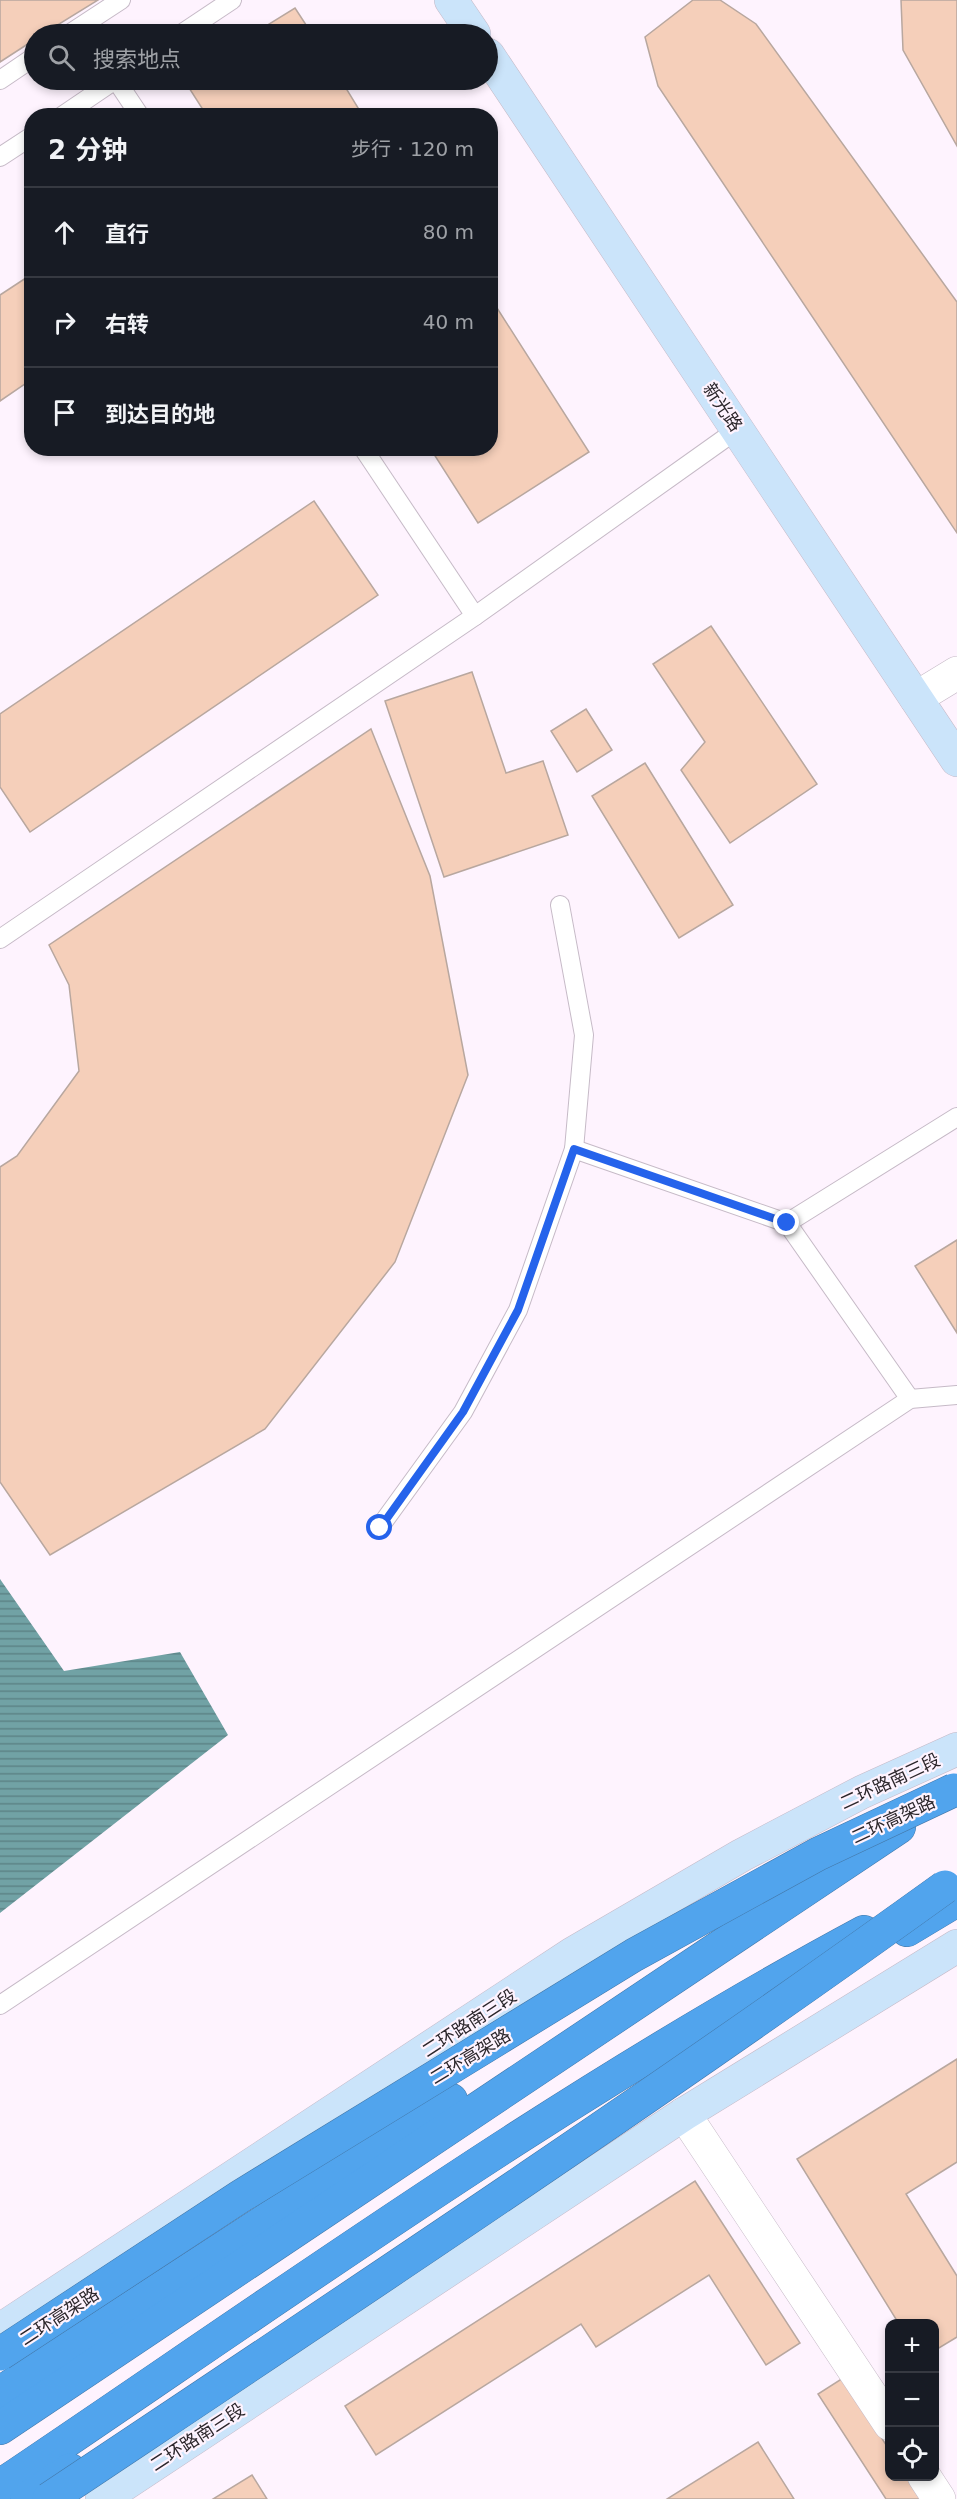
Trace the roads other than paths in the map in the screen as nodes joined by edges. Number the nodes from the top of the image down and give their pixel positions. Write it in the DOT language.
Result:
graph roads {
  1 [pos="121,0"];
  2 [pos="232,0"];
  3 [pos="451,0"];
  4 [pos="84,24"];
  5 [pos="196,24"];
  6 [pos="467,24"];
  7 [pos="24,64"];
  8 [pos="498,70"];
  9 [pos="0,80"];
  10 [pos="101,90"];
  11 [pos="123,90"];
  12 [pos="74,108"];
  13 [pos="135,108"];
  14 [pos="24,141"];
  15 [pos="0,157"];
  16 [pos="738,429"];
  17 [pos="368,456"];
  18 [pos="475,616"];
  19 [pos="957,673"];
  20 [pos="916,698"];
  21 [pos="957,760"];
  22 [pos="560,905"];
  23 [pos="0,939"];
  24 [pos="957,1117"];
  25 [pos="574,1149"];
  26 [pos="787,1223"];
  27 [pos="957,1395"];
  28 [pos="910,1399"];
  29 [pos="380,1528"];
  30 [pos="957,1749"];
  31 [pos="956,1788"];
  32 [pos="953,1890"];
  33 [pos="957,1946"];
  34 [pos="0,2005"];
  35 [pos="684,2114"];
  36 [pos="0,2330"];
  37 [pos="0,2354"];
  38 [pos="0,2393"];
  39 [pos="885,2416"];
  40 [pos="0,2428"];
  41 [pos="927,2481"];
  42 [pos="0,2486"];
  43 [pos="27,2499"];
  44 [pos="49,2499"];
  45 [pos="102,2499"];
  46 [pos="939,2499"];
  1 -- 4 [label="lane"];
  2 -- 5 [label="lane"];
  3 -- 6 [label="main road"];
  7 -- 9 [label="lane"];
  8 -- 16 [label="main road, 新光路"];
  10 -- 12 [label="lane"];
  11 -- 13 [label="lane"];
  14 -- 15 [label="lane"];
  16 -- 18 [label="lane"];
  16 -- 20 [label="main road, 新光路"];
  17 -- 18 [label="lane"];
  18 -- 23 [label="lane"];
  19 -- 20 [label="street"];
  20 -- 21 [label="main road, 新光路"];
  22 -- 25 [label="lane"];
  24 -- 26 [label="lane"];
  25 -- 26 [label="lane"];
  25 -- 29 [label="lane"];
  26 -- 28 [label="lane"];
  27 -- 28 [label="lane"];
  28 -- 34 [label="lane"];
  30 -- 36 [label="main road, 二环路南三段"];
  31 -- 37 [label="highway, 二环高架路, bridge"];
  31 -- 38 [label="highway"];
  31 -- 40 [label="highway, bridge"];
  32 -- 42 [label="highway, bridge"];
  32 -- 43 [label="highway"];
  32 -- 44 [label="highway, bridge"];
  33 -- 35 [label="main road, 二环路南三段"];
  35 -- 39 [label="street"];
  35 -- 45 [label="main road, 二环路南三段"];
  41 -- 46 [label="street"];
}
